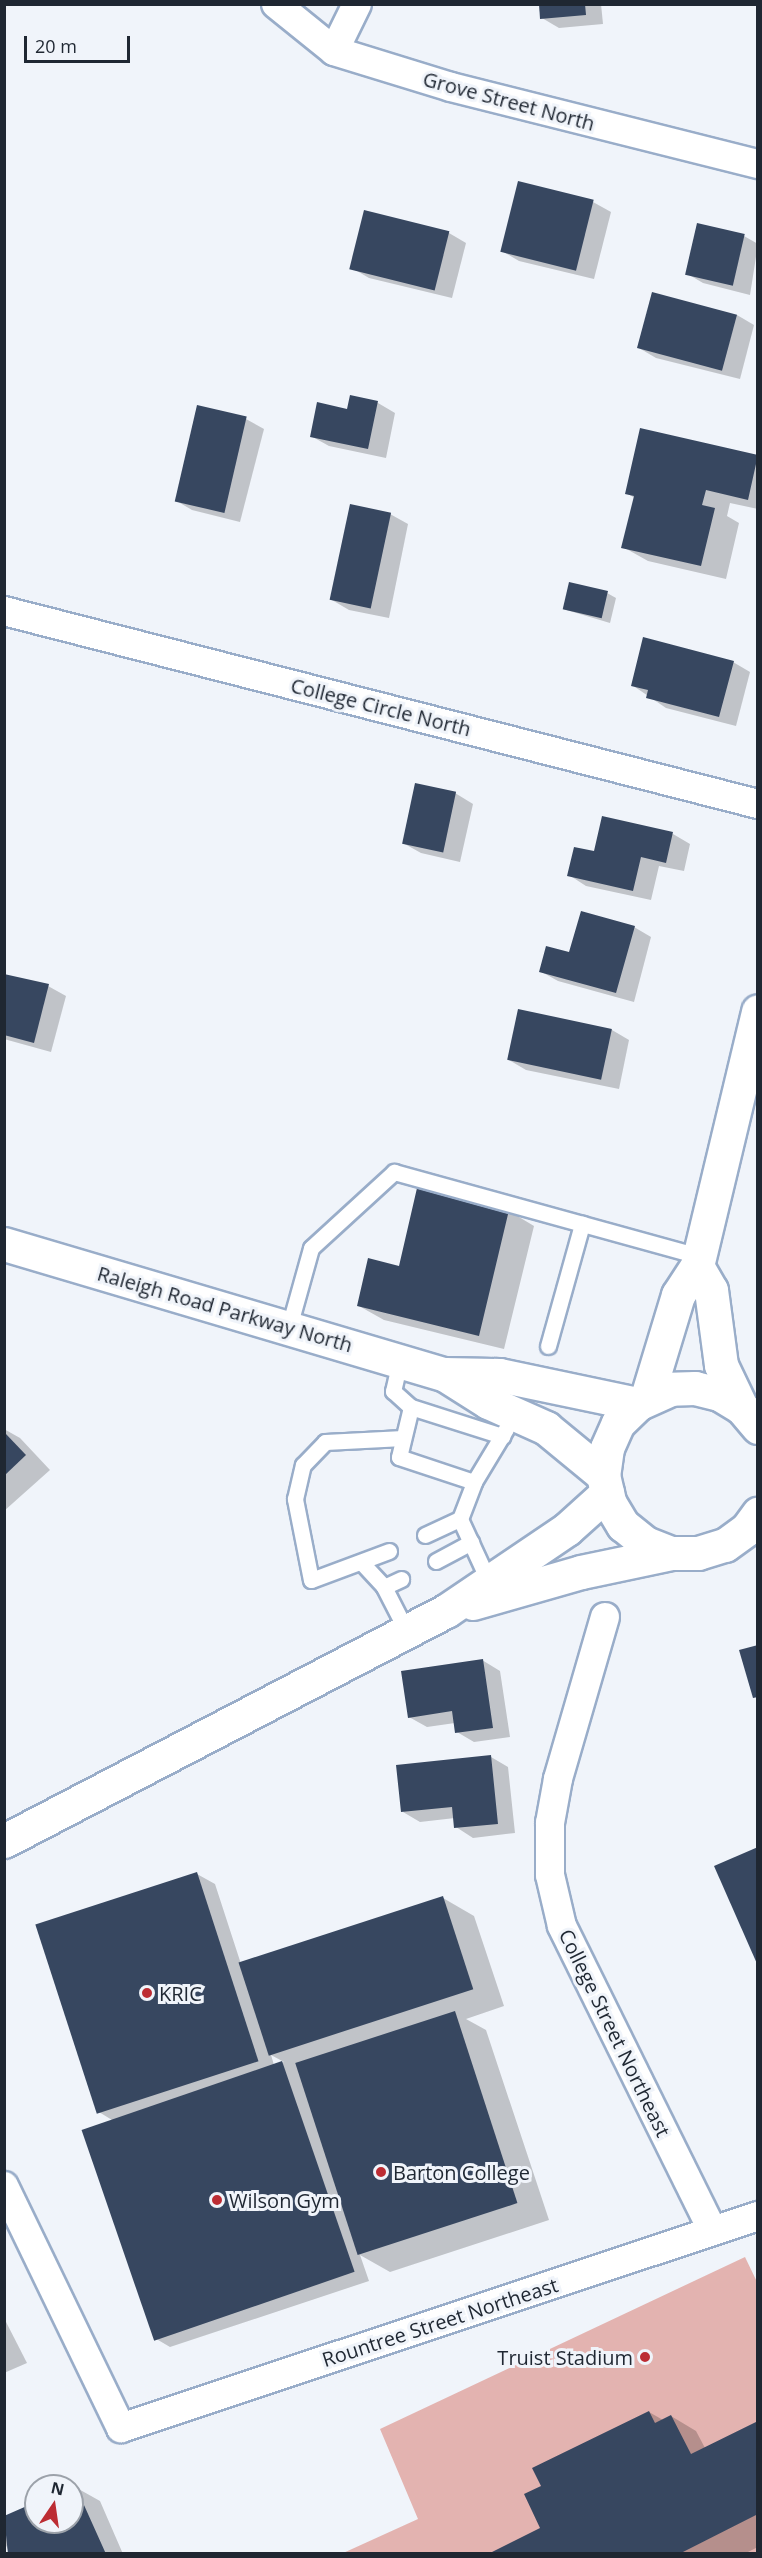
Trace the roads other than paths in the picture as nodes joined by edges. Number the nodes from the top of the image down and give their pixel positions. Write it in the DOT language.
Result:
graph roads {
  1 [pos="276,4"];
  2 [pos="357,4"];
  3 [pos="333,51"];
  4 [pos="758,164"];
  5 [pos="4,611"];
  6 [pos="758,804"];
  7 [pos="758,1011"];
  8 [pos="582,1224"];
  9 [pos="4,1244"];
  10 [pos="698,1261"];
  11 [pos="289,1327"];
  12 [pos="548,1346"];
  13 [pos="400,1361"];
  14 [pos="444,1374"];
  15 [pos="643,1400"];
  16 [pos="411,1407"];
  17 [pos="749,1417"];
  18 [pos="509,1425"];
  19 [pos="403,1438"];
  20 [pos="474,1482"];
  21 [pos="605,1484"];
  22 [pos="460,1519"];
  23 [pos="754,1524"];
  24 [pos="425,1535"];
  25 [pos="471,1542"];
  26 [pos="389,1551"];
  27 [pos="671,1553"];
  28 [pos="436,1560"];
  29 [pos="362,1563"];
  30 [pos="402,1579"];
  31 [pos="489,1582"];
  32 [pos="384,1587"];
  33 [pos="446,1611"];
  34 [pos="605,1617"];
  35 [pos="407,1632"];
  36 [pos="4,1841"];
  37 [pos="4,2186"];
  38 [pos="758,2216"];
  39 [pos="713,2231"];
  1 -- 3 [label="street, Grove Street North"];
  2 -- 3 [label="street"];
  3 -- 4 [label="street, Grove Street North"];
  5 -- 6 [label="street, College Circle North"];
  7 -- 10 [label="street"];
  8 -- 10 [label="lane"];
  8 -- 11 [label="lane"];
  8 -- 12 [label="lane"];
  9 -- 11 [label="street, Raleigh Road Parkway North"];
  10 -- 15 [label="street"];
  10 -- 17 [label="street"];
  11 -- 13 [label="street, Raleigh Road Parkway North"];
  13 -- 14 [label="street, Raleigh Road Parkway North"];
  13 -- 16 [label="lane"];
  14 -- 15 [label="street, Raleigh Road Parkway North"];
  14 -- 18 [label="street, Raleigh Road Parkway North"];
  15 -- 17 [label="street"];
  15 -- 21 [label="street"];
  16 -- 18 [label="lane"];
  16 -- 19 [label="lane"];
  18 -- 20 [label="lane"];
  18 -- 21 [label="street, Raleigh Road Parkway North"];
  19 -- 20 [label="lane"];
  19 -- 29 [label="lane"];
  20 -- 22 [label="lane"];
  21 -- 27 [label="street"];
  21 -- 31 [label="street"];
  22 -- 24 [label="lane"];
  22 -- 25 [label="lane"];
  23 -- 27 [label="street"];
  25 -- 28 [label="lane"];
  25 -- 31 [label="lane"];
  26 -- 29 [label="lane"];
  27 -- 33 [label="street"];
  29 -- 32 [label="lane"];
  30 -- 32 [label="lane"];
  31 -- 33 [label="street"];
  32 -- 35 [label="lane"];
  33 -- 35 [label="street"];
  34 -- 39 [label="street, College Street Northeast"];
  35 -- 36 [label="street"];
  37 -- 39 [label="street, Rountree Street Northeast"];
  38 -- 39 [label="street, Rountree Street Northeast"];
}
